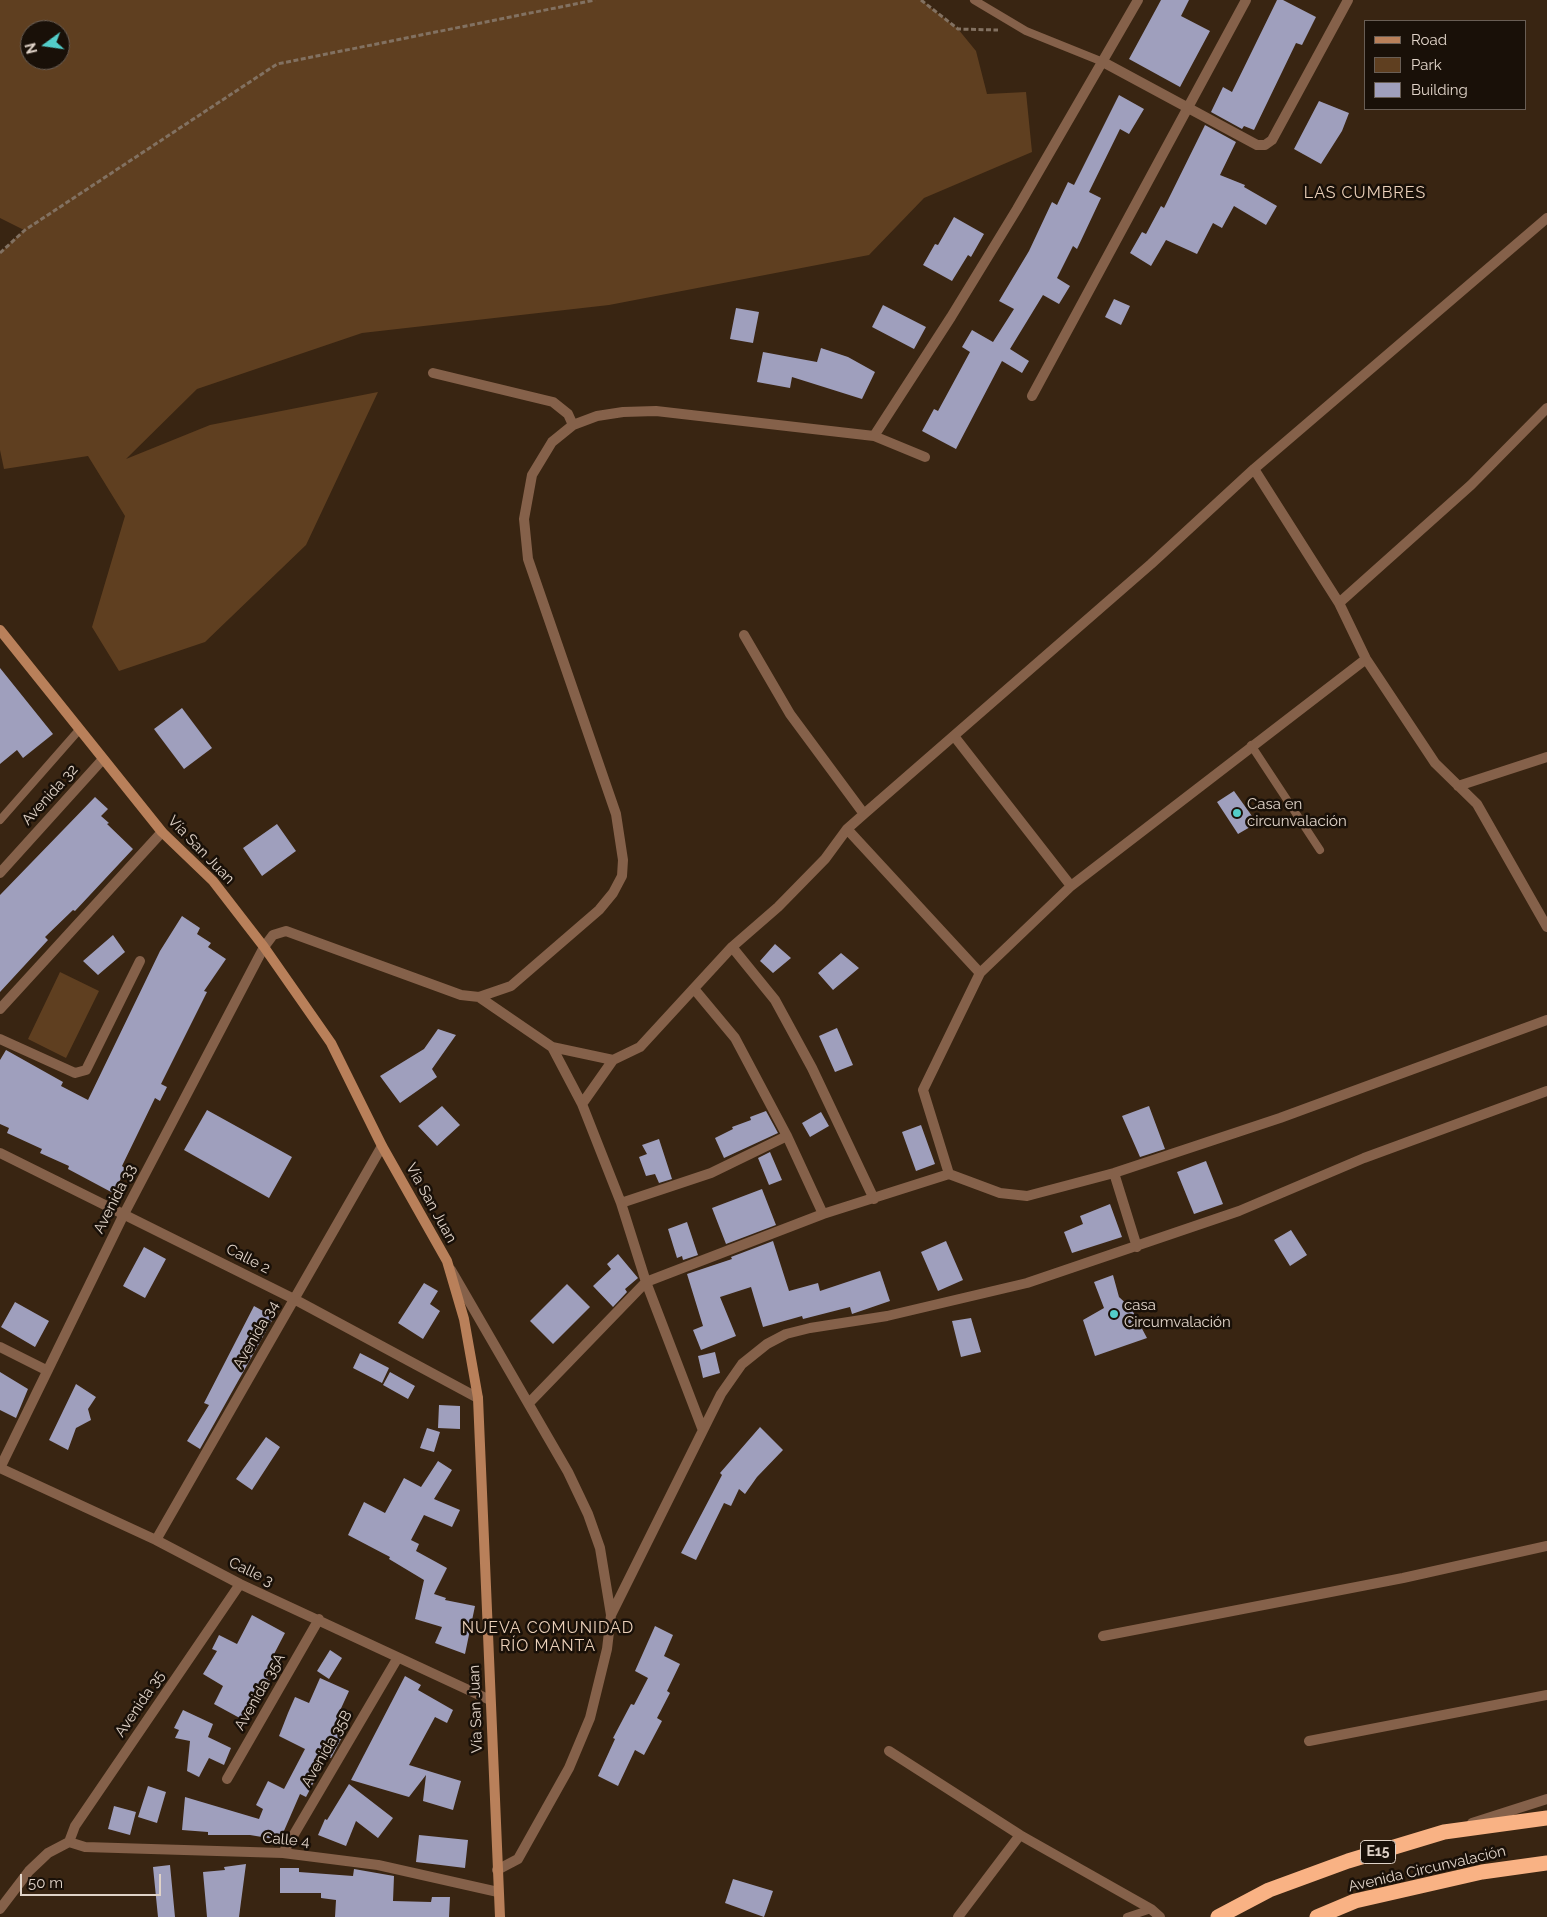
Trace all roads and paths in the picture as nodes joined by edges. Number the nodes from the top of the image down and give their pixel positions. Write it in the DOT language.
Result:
graph roads {
  1 [pos="594,0"];
  2 [pos="921,0"];
  3 [pos="974,0"];
  4 [pos="1138,0"];
  5 [pos="1246,0"];
  6 [pos="1348,0"];
  7 [pos="1026,31"];
  8 [pos="1103,62"];
  9 [pos="1188,108"];
  10 [pos="1547,218"];
  11 [pos="0,253"];
  12 [pos="433,373"];
  13 [pos="1032,396"];
  14 [pos="1547,408"];
  15 [pos="573,425"];
  16 [pos="874,436"];
  17 [pos="924,457"];
  18 [pos="1254,469"];
  19 [pos="1339,603"];
  20 [pos="0,630"];
  21 [pos="744,635"];
  22 [pos="1366,659"];
  23 [pos="79,730"];
  24 [pos="954,736"];
  25 [pos="1252,745"];
  26 [pos="1547,757"];
  27 [pos="103,759"];
  28 [pos="1458,786"];
  29 [pos="864,814"];
  30 [pos="2,816"];
  31 [pos="847,829"];
  32 [pos="162,832"];
  33 [pos="1320,850"];
  34 [pos="0,873"];
  35 [pos="1071,886"];
  36 [pos="1547,926"];
  37 [pos="264,946"];
  38 [pos="732,947"];
  39 [pos="140,961"];
  40 [pos="980,973"];
  41 [pos="695,990"];
  42 [pos="479,997"];
  43 [pos="0,1009"];
  44 [pos="1547,1020"];
  45 [pos="0,1039"];
  46 [pos="552,1047"];
  47 [pos="613,1060"];
  48 [pos="1547,1091"];
  49 [pos="582,1104"];
  50 [pos="787,1136"];
  51 [pos="382,1146"];
  52 [pos="0,1153"];
  53 [pos="1114,1173"];
  54 [pos="949,1174"];
  55 [pos="874,1199"];
  56 [pos="621,1203"];
  57 [pos="124,1214"];
  58 [pos="823,1214"];
  59 [pos="1137,1247"];
  60 [pos="446,1261"];
  61 [pos="646,1282"];
  62 [pos="294,1299"];
  63 [pos="0,1347"];
  64 [pos="46,1370"];
  65 [pos="478,1398"];
  66 [pos="529,1403"];
  67 [pos="702,1428"];
  68 [pos="0,1468"];
  69 [pos="156,1540"];
  70 [pos="1547,1546"];
  71 [pos="240,1584"];
  72 [pos="611,1615"];
  73 [pos="319,1619"];
  74 [pos="1103,1636"];
  75 [pos="397,1659"];
  76 [pos="1547,1695"];
  77 [pos="490,1700"];
  78 [pos="1309,1741"];
  79 [pos="889,1751"];
  80 [pos="227,1779"];
  81 [pos="1547,1799"];
  82 [pos="1547,1818"];
  83 [pos="1444,1832"];
  84 [pos="1020,1834"];
  85 [pos="69,1842"];
  86 [pos="283,1853"];
  87 [pos="1547,1863"];
  88 [pos="497,1870"];
  89 [pos="498,1892"];
  90 [pos="0,1909"];
  91 [pos="1151,1909"];
  92 [pos="500,1917"];
  93 [pos="958,1917"];
  94 [pos="1127,1917"];
  95 [pos="1160,1917"];
  96 [pos="1218,1917"];
  97 [pos="1317,1917"];
  1 -- 11 [label="path"];
  2 -- 7 [label="path"];
  3 -- 7 [label="lane"];
  4 -- 8 [label="street"];
  5 -- 9 [label="street"];
  6 -- 9 [label="street"];
  7 -- 8 [label="lane"];
  8 -- 9 [label="street"];
  8 -- 16 [label="street"];
  9 -- 13 [label="street"];
  10 -- 18 [label="street"];
  12 -- 15 [label="street"];
  14 -- 19 [label="street"];
  15 -- 16 [label="street"];
  15 -- 42 [label="street"];
  16 -- 17 [label="street"];
  18 -- 19 [label="street"];
  18 -- 24 [label="street"];
  19 -- 22 [label="street"];
  20 -- 23 [label="street, Vía San Juan"];
  21 -- 29 [label="street"];
  22 -- 25 [label="street"];
  22 -- 28 [label="street"];
  23 -- 27 [label="street, Vía San Juan"];
  23 -- 30 [label="lane"];
  24 -- 29 [label="street"];
  24 -- 35 [label="street"];
  25 -- 33 [label="lane"];
  25 -- 35 [label="street"];
  26 -- 28 [label="street"];
  27 -- 32 [label="street, Vía San Juan"];
  27 -- 34 [label="street, Avenida 32"];
  28 -- 36 [label="street"];
  29 -- 31 [label="street"];
  31 -- 38 [label="street"];
  31 -- 40 [label="street"];
  32 -- 37 [label="street, Vía San Juan"];
  32 -- 43 [label="street"];
  35 -- 40 [label="street"];
  37 -- 42 [label="street"];
  37 -- 51 [label="street, Vía San Juan"];
  37 -- 57 [label="street, Avenida 33"];
  38 -- 41 [label="street"];
  38 -- 55 [label="street"];
  39 -- 45 [label="street"];
  40 -- 54 [label="street"];
  41 -- 47 [label="street"];
  41 -- 50 [label="street"];
  42 -- 46 [label="street"];
  44 -- 53 [label="street"];
  46 -- 47 [label="street"];
  46 -- 49 [label="street"];
  47 -- 49 [label="street"];
  48 -- 59 [label="street"];
  49 -- 56 [label="street"];
  50 -- 56 [label="street"];
  50 -- 58 [label="street"];
  51 -- 60 [label="street, Vía San Juan"];
  51 -- 62 [label="street, Avenida 34"];
  52 -- 57 [label="street, Calle 2"];
  53 -- 54 [label="street"];
  53 -- 59 [label="street"];
  54 -- 55 [label="street"];
  55 -- 58 [label="street"];
  56 -- 61 [label="street"];
  57 -- 62 [label="street, Calle 2"];
  57 -- 64 [label="street, Avenida 33"];
  58 -- 61 [label="street"];
  59 -- 67 [label="street"];
  60 -- 65 [label="street, Vía San Juan"];
  60 -- 66 [label="street"];
  61 -- 66 [label="street"];
  61 -- 67 [label="street"];
  62 -- 65 [label="street, Calle 2"];
  62 -- 69 [label="street, Avenida 34"];
  63 -- 64 [label="street"];
  64 -- 68 [label="street, Avenida 33"];
  65 -- 77 [label="street, Vía San Juan"];
  66 -- 72 [label="street"];
  67 -- 72 [label="street"];
  68 -- 69 [label="street, Calle 3"];
  69 -- 71 [label="street, Calle 3"];
  70 -- 74 [label="street"];
  71 -- 73 [label="street, Calle 3"];
  71 -- 85 [label="street, Avenida 35"];
  72 -- 88 [label="street"];
  73 -- 75 [label="street, Calle 3"];
  73 -- 80 [label="street, Avenida 35A"];
  75 -- 77 [label="street, Calle 3"];
  75 -- 86 [label="street, Avenida 35B"];
  76 -- 78 [label="street"];
  77 -- 88 [label="street, Vía San Juan"];
  79 -- 84 [label="street"];
  81 -- 83 [label="street"];
  82 -- 83 [label="highway, Avenida Circunvalación / E15"];
  83 -- 96 [label="highway, Avenida Circunvalación / E15"];
  84 -- 91 [label="street"];
  84 -- 93 [label="street"];
  85 -- 86 [label="street, Calle 4"];
  85 -- 90 [label="street"];
  86 -- 89 [label="street, Calle 4"];
  87 -- 97 [label="highway, Avenida Circunvalación"];
  88 -- 89 [label="street, Vía San Juan"];
  89 -- 92 [label="street, Vía San Juan"];
  91 -- 94 [label="lane"];
  91 -- 95 [label="street"];
}
